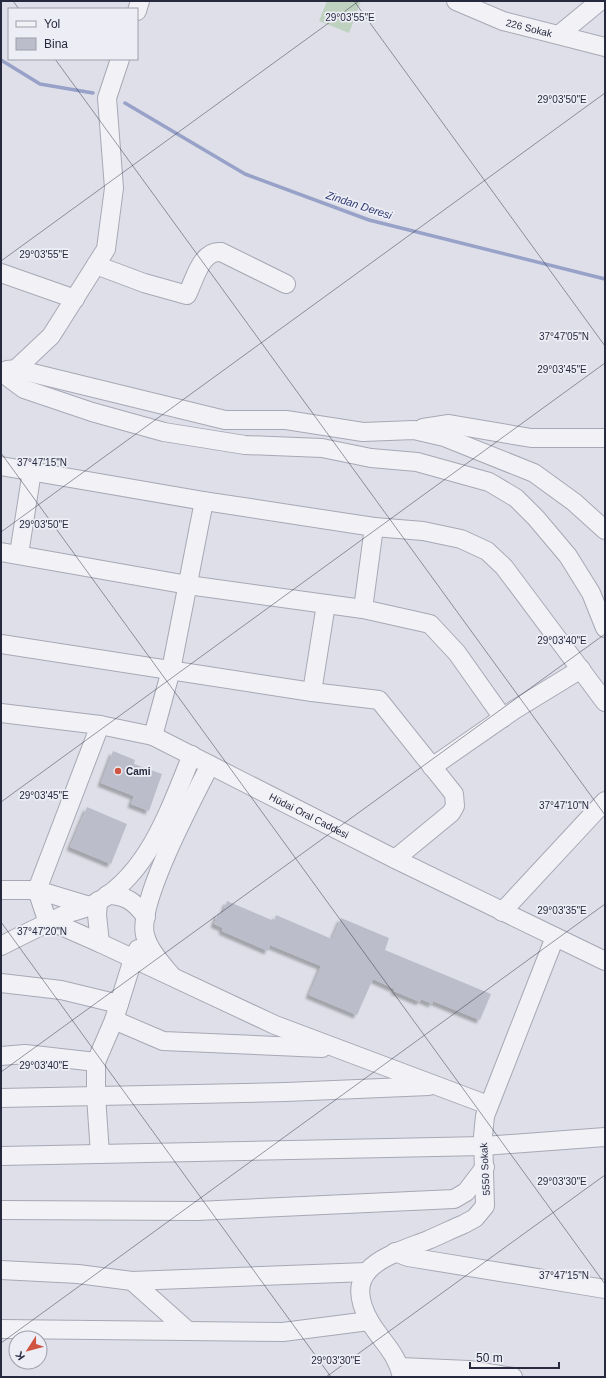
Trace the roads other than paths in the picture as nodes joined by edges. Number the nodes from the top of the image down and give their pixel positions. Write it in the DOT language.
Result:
graph roads {
  1 [pos="600,1"];
  2 [pos="466,3"];
  3 [pos="560,34"];
  4 [pos="605,47"];
  5 [pos="120,60"];
  6 [pos="96,265"];
  7 [pos="1,273"];
  8 [pos="286,284"];
  9 [pos="75,299"];
  10 [pos="6,370"];
  11 [pos="414,430"];
  12 [pos="605,438"];
  13 [pos="1,466"];
  14 [pos="32,471"];
  15 [pos="204,501"];
  16 [pos="374,527"];
  17 [pos="605,530"];
  18 [pos="1,552"];
  19 [pos="19,554"];
  20 [pos="188,585"];
  21 [pos="326,604"];
  22 [pos="363,609"];
  23 [pos="605,628"];
  24 [pos="1,644"];
  25 [pos="581,669"];
  26 [pos="171,670"];
  27 [pos="312,692"];
  28 [pos="605,702"];
  29 [pos="1,713"];
  30 [pos="503,718"];
  31 [pos="100,725"];
  32 [pos="153,736"];
  33 [pos="192,755"];
  34 [pos="210,765"];
  35 [pos="432,767"];
  36 [pos="605,802"];
  37 [pos="394,859"];
  38 [pos="1,890"];
  39 [pos="37,890"];
  40 [pos="98,901"];
  41 [pos="502,912"];
  42 [pos="48,923"];
  43 [pos="145,925"];
  44 [pos="555,937"];
  45 [pos="100,943"];
  46 [pos="1,946"];
  47 [pos="133,959"];
  48 [pos="605,961"];
  49 [pos="173,977"];
  50 [pos="1,983"];
  51 [pos="116,1012"];
  52 [pos="339,1048"];
  53 [pos="1,1056"];
  54 [pos="96,1062"];
  55 [pos="438,1085"];
  56 [pos="96,1096"];
  57 [pos="1,1098"];
  58 [pos="488,1106"];
  59 [pos="605,1137"];
  60 [pos="484,1146"];
  61 [pos="100,1154"];
  62 [pos="1,1156"];
  63 [pos="485,1167"];
  64 [pos="1,1210"];
  65 [pos="395,1252"];
  66 [pos="1,1263"];
  67 [pos="1,1270"];
  68 [pos="21,1272"];
  69 [pos="367,1272"];
  70 [pos="132,1282"];
  71 [pos="605,1289"];
  72 [pos="369,1320"];
  73 [pos="1,1329"];
  74 [pos="188,1331"];
  75 [pos="401,1372"];
  76 [pos="513,1377"];
  1 -- 3 [label="street"];
  2 -- 3 [label="street, 226 Sokak"];
  3 -- 4 [label="street, 226 Sokak"];
  5 -- 6 [label="street"];
  6 -- 8 [label="street"];
  6 -- 9 [label="street"];
  7 -- 9 [label="street"];
  9 -- 10 [label="street"];
  10 -- 11 [label="street"];
  10 -- 23 [label="street"];
  11 -- 12 [label="street"];
  11 -- 17 [label="street"];
  13 -- 14 [label="street"];
  14 -- 15 [label="street"];
  14 -- 19 [label="street"];
  15 -- 16 [label="street"];
  15 -- 20 [label="street"];
  16 -- 22 [label="street"];
  16 -- 25 [label="street"];
  18 -- 19 [label="street"];
  19 -- 20 [label="street"];
  20 -- 21 [label="street"];
  20 -- 26 [label="street"];
  21 -- 22 [label="street"];
  21 -- 27 [label="street"];
  22 -- 30 [label="street"];
  24 -- 26 [label="street"];
  25 -- 28 [label="street"];
  25 -- 30 [label="street"];
  26 -- 27 [label="street"];
  26 -- 32 [label="street"];
  27 -- 35 [label="street"];
  29 -- 31 [label="street, Hüdai Oral Caddesi"];
  30 -- 35 [label="street"];
  31 -- 32 [label="street, Hüdai Oral Caddesi"];
  31 -- 39 [label="street"];
  32 -- 33 [label="street, Hüdai Oral Caddesi"];
  33 -- 34 [label="street, Hüdai Oral Caddesi"];
  33 -- 40 [label="street"];
  34 -- 37 [label="street, Hüdai Oral Caddesi"];
  34 -- 43 [label="street"];
  35 -- 37 [label="street"];
  36 -- 41 [label="street"];
  37 -- 41 [label="street, Hüdai Oral Caddesi"];
  38 -- 39 [label="street"];
  39 -- 40 [label="street"];
  39 -- 42 [label="street"];
  40 -- 42 [label="street"];
  40 -- 43 [label="street"];
  40 -- 45 [label="street"];
  41 -- 44 [label="street, Hüdai Oral Caddesi"];
  42 -- 45 [label="street"];
  42 -- 46 [label="street"];
  43 -- 47 [label="street"];
  43 -- 49 [label="street"];
  44 -- 48 [label="street, Hüdai Oral Caddesi"];
  44 -- 58 [label="street, 5550 Sokak"];
  45 -- 47 [label="street"];
  47 -- 49 [label="street"];
  47 -- 51 [label="street"];
  49 -- 52 [label="street"];
  50 -- 51 [label="street"];
  51 -- 52 [label="street"];
  51 -- 54 [label="street"];
  52 -- 55 [label="street"];
  53 -- 54 [label="street"];
  54 -- 56 [label="street"];
  55 -- 56 [label="street"];
  55 -- 58 [label="street"];
  56 -- 57 [label="street"];
  56 -- 61 [label="street"];
  58 -- 60 [label="street, 5550 Sokak"];
  59 -- 60 [label="street"];
  60 -- 61 [label="street"];
  60 -- 63 [label="street, 5550 Sokak"];
  61 -- 62 [label="street"];
  63 -- 64 [label="street"];
  63 -- 65 [label="street, 5550 Sokak"];
  65 -- 69 [label="street, 5550 Sokak"];
  65 -- 71 [label="street"];
  66 -- 68 [label="street"];
  67 -- 68 [label="street"];
  68 -- 70 [label="street"];
  69 -- 70 [label="street"];
  69 -- 72 [label="street"];
  70 -- 74 [label="street"];
  72 -- 74 [label="street"];
  72 -- 75 [label="street"];
  73 -- 74 [label="street"];
  75 -- 76 [label="street"];
}
